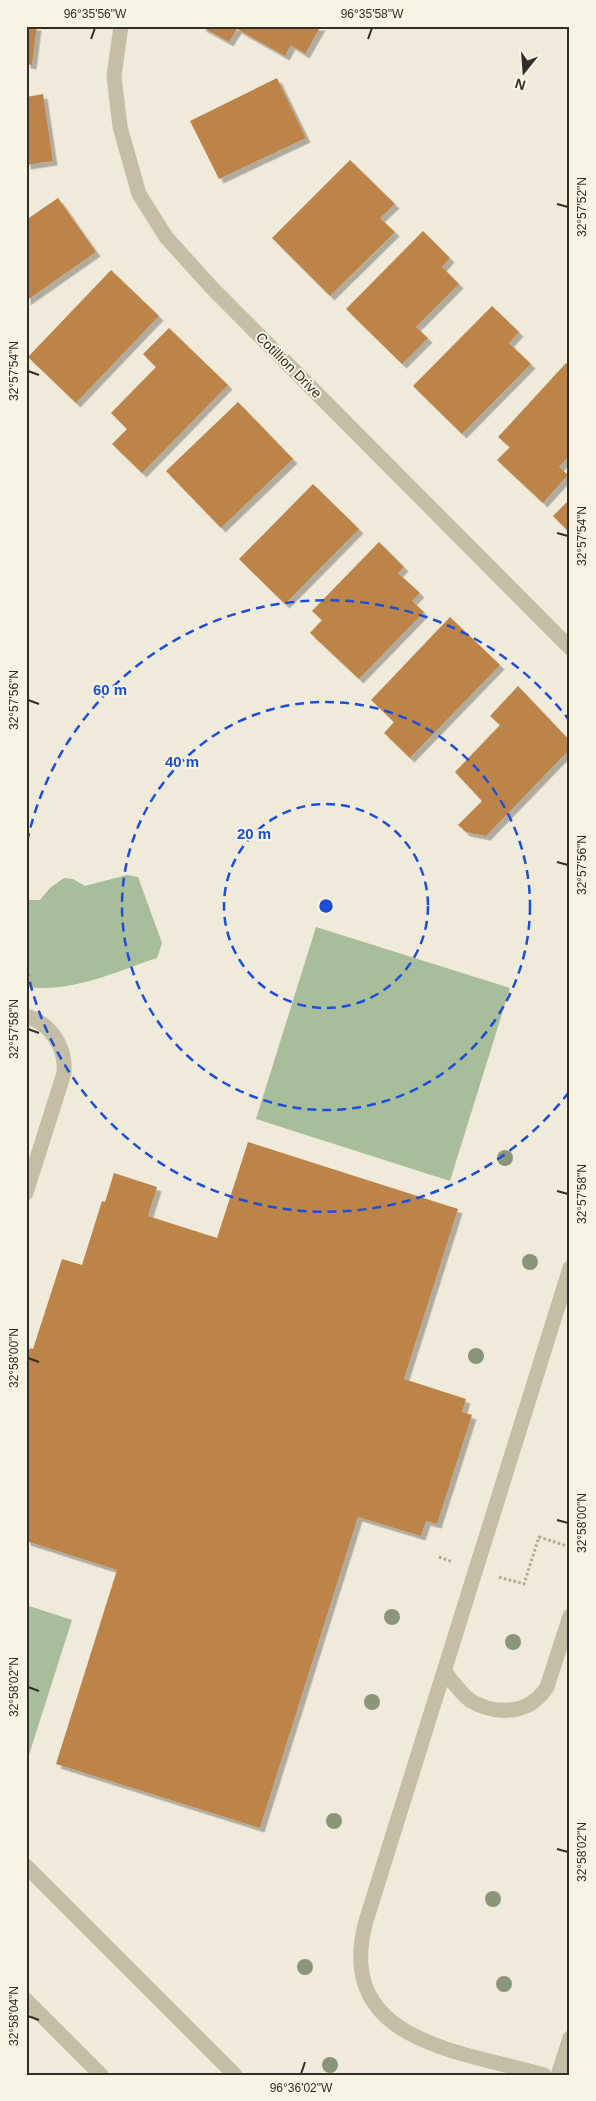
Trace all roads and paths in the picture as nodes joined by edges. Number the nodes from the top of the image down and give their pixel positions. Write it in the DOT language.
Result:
graph roads {
  1 [pos="121,26"];
  2 [pos="570,648"];
  3 [pos="26,1016"];
  4 [pos="26,1193"];
  5 [pos="570,1268"];
  6 [pos="570,1547"];
  7 [pos="439,1557"];
  8 [pos="476,1569"];
  9 [pos="570,1616"];
  10 [pos="445,1672"];
  11 [pos="26,1866"];
  12 [pos="26,2000"];
  13 [pos="570,2038"];
  14 [pos="102,2075"];
  15 [pos="235,2075"];
  16 [pos="544,2075"];
  17 [pos="558,2075"];
  1 -- 2 [label="street, Cotillion Drive"];
  3 -- 4 [label="street"];
  5 -- 8 [label="street"];
  6 -- 8 [label="path"];
  7 -- 8 [label="path"];
  8 -- 10 [label="street"];
  9 -- 10 [label="street"];
  10 -- 16 [label="street"];
  11 -- 15 [label="street"];
  12 -- 14 [label="street"];
  13 -- 17 [label="street"];
}
